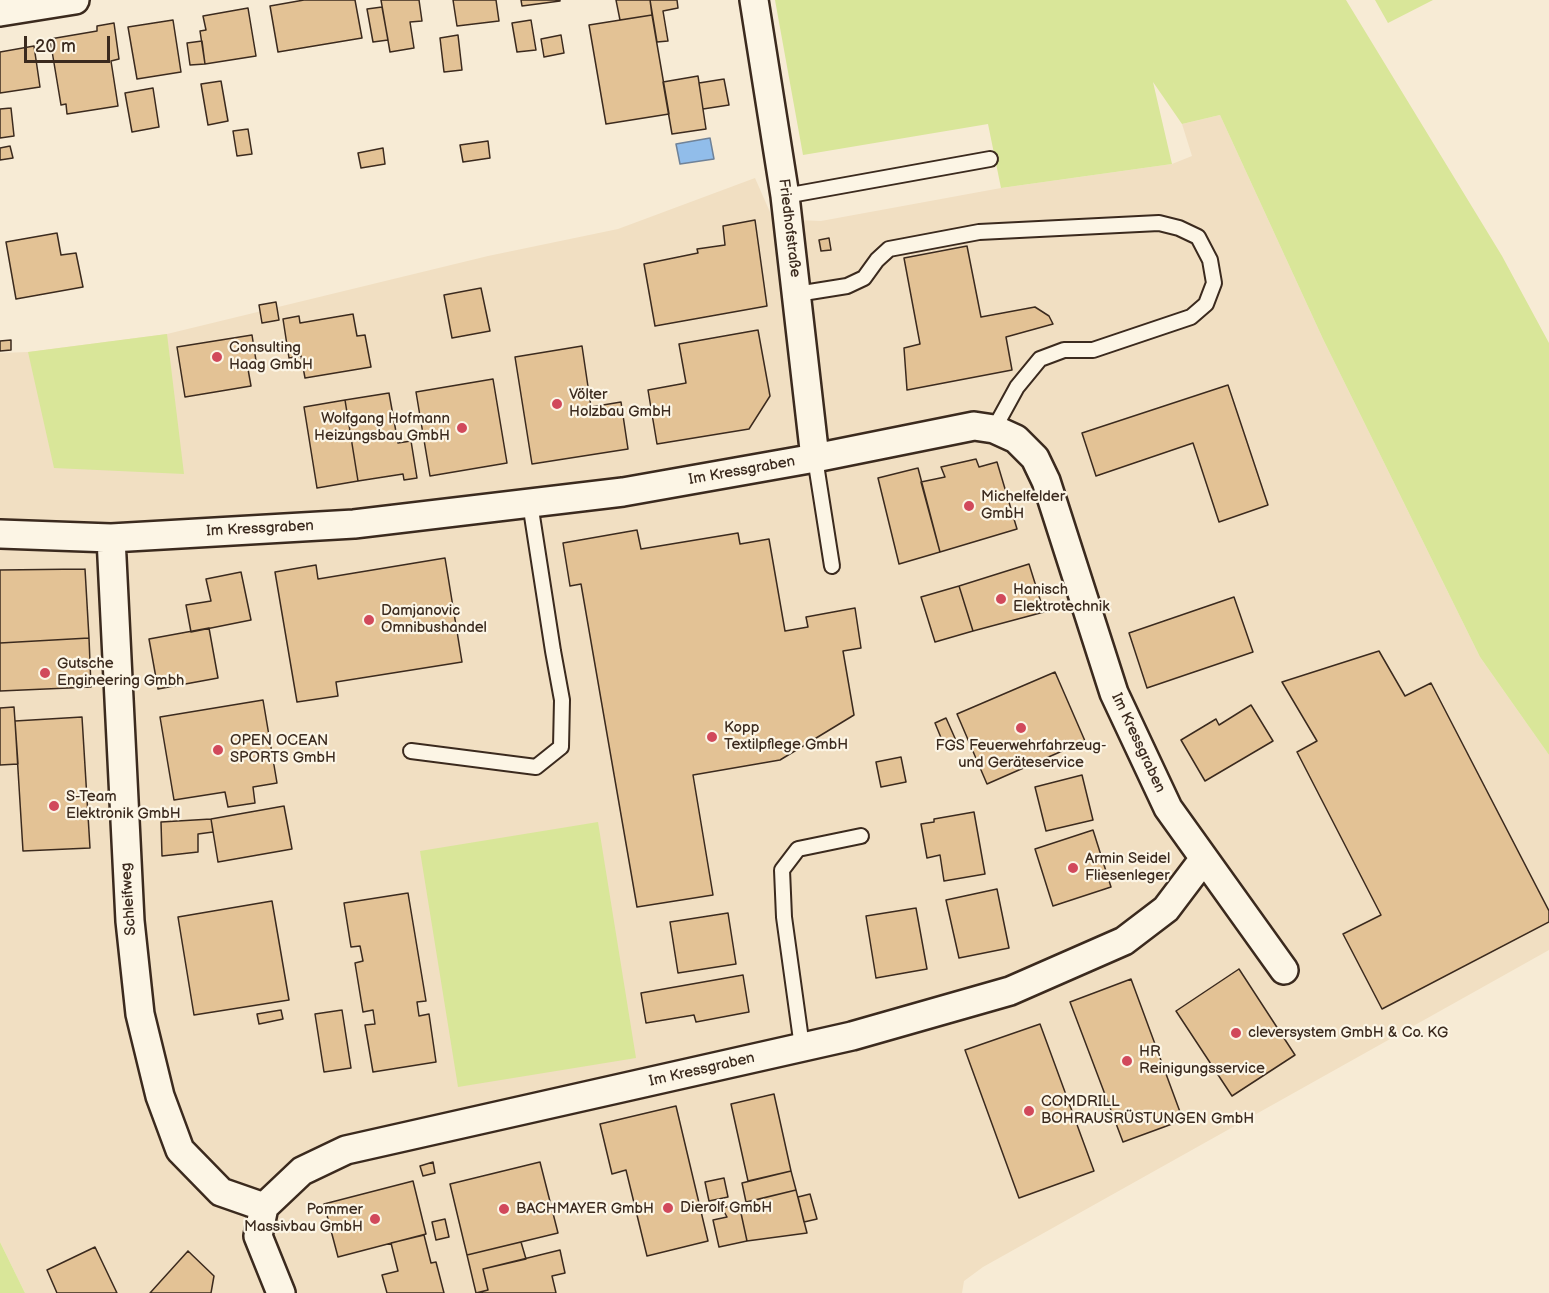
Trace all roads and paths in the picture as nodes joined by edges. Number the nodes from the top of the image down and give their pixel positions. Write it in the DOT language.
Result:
graph roads {
  1 [pos="75,0"];
  2 [pos="754,0"];
  3 [pos="0,12"];
  4 [pos="990,159"];
  5 [pos="785,195"];
  6 [pos="797,294"];
  7 [pos="994,429"];
  8 [pos="815,458"];
  9 [pos="530,503"];
  10 [pos="0,534"];
  11 [pos="111,538"];
  12 [pos="832,566"];
  13 [pos="411,751"];
  14 [pos="861,836"];
  15 [pos="1203,860"];
  16 [pos="1284,970"];
  17 [pos="802,1047"];
  18 [pos="264,1208"];
  19 [pos="280,1293"];
  1 -- 3 [label="street"];
  2 -- 5 [label="street, Friedhofstraße"];
  4 -- 5 [label="lane"];
  5 -- 6 [label="street, Friedhofstraße"];
  6 -- 7 [label="lane"];
  6 -- 8 [label="street, Friedhofstraße"];
  7 -- 8 [label="street, Im Kressgraben"];
  7 -- 15 [label="street, Im Kressgraben"];
  8 -- 9 [label="street, Im Kressgraben"];
  8 -- 12 [label="lane"];
  9 -- 11 [label="street, Im Kressgraben"];
  9 -- 13 [label="lane"];
  10 -- 11 [label="street, Im Kressgraben"];
  11 -- 18 [label="street, Schleifweg"];
  14 -- 17 [label="lane"];
  15 -- 16 [label="street, Im Kressgraben"];
  15 -- 17 [label="street, Im Kressgraben"];
  17 -- 18 [label="street, Im Kressgraben"];
  18 -- 19 [label="street"];
}
